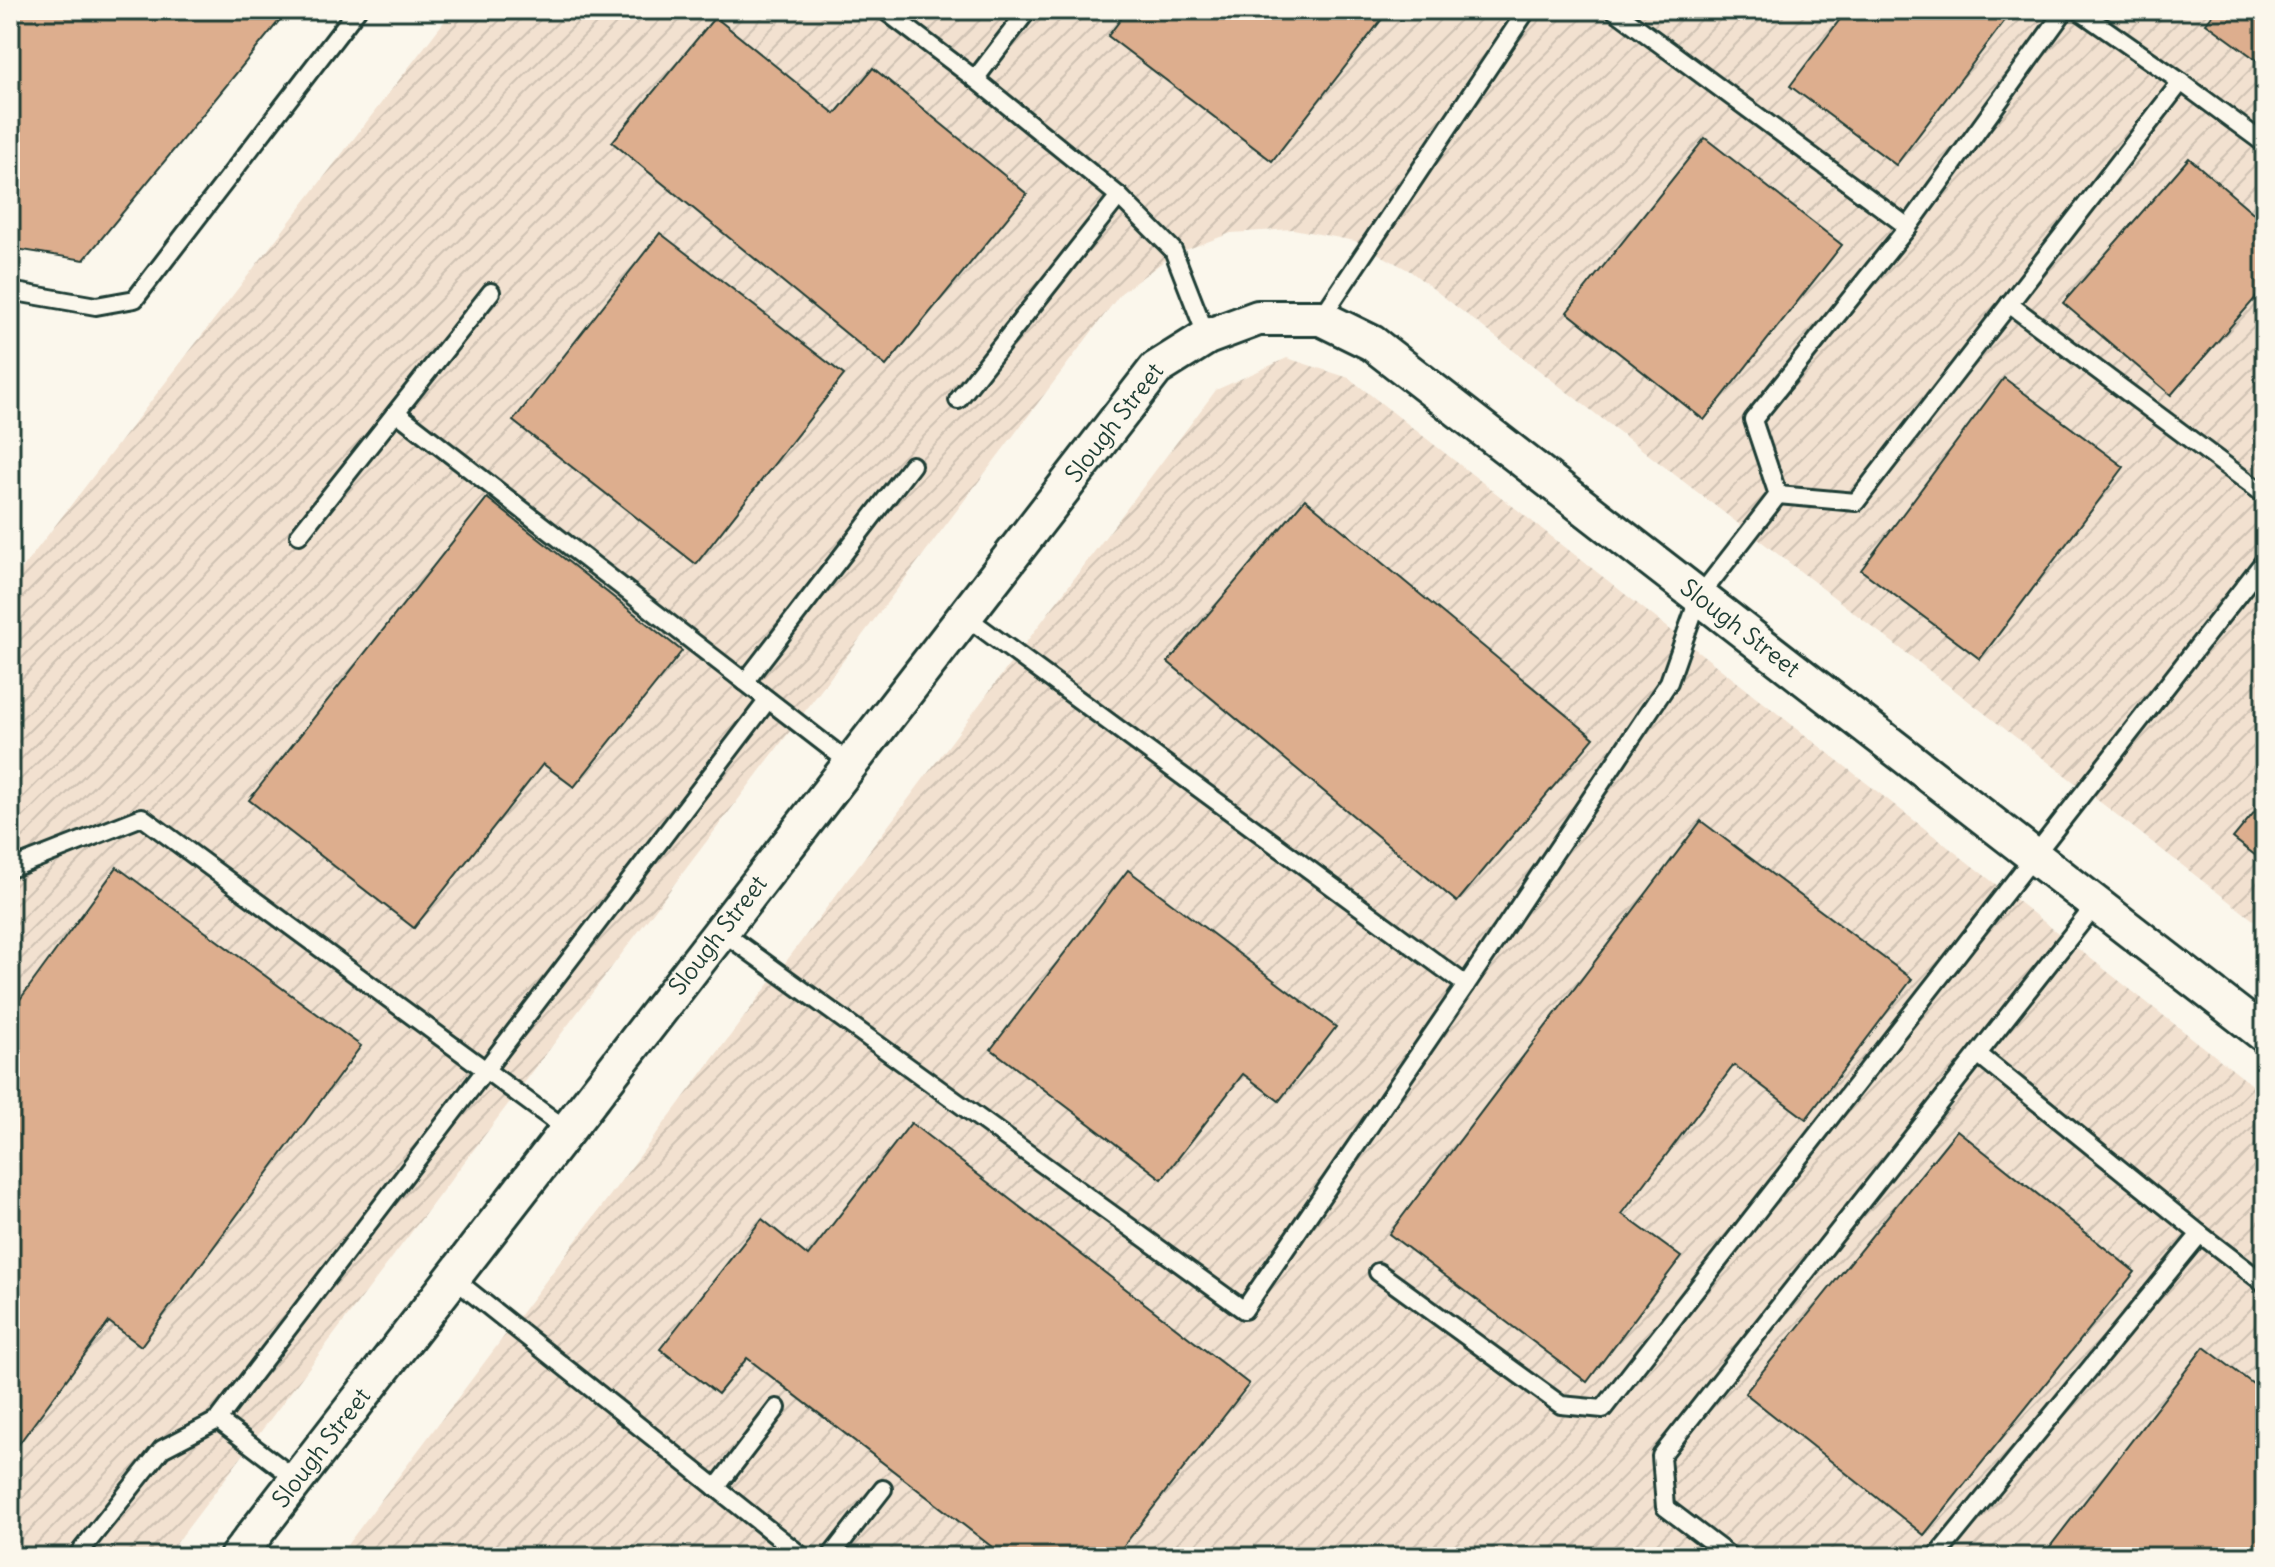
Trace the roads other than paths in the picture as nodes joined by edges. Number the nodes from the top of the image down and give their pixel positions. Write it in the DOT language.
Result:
graph roads {
  1 [pos="357,10"];
  2 [pos="884,10"];
  3 [pos="1028,10"];
  4 [pos="1527,10"];
  5 [pos="1614,10"];
  6 [pos="2065,10"];
  7 [pos="2078,10"];
  8 [pos="975,79"];
  9 [pos="2181,82"];
  10 [pos="2265,144"];
  11 [pos="1119,196"];
  12 [pos="1908,227"];
  13 [pos="10,291"];
  14 [pos="491,292"];
  15 [pos="2009,304"];
  16 [pos="1321,318"];
  17 [pos="1207,337"];
  18 [pos="958,400"];
  19 [pos="397,413"];
  20 [pos="912,465"];
  21 [pos="1778,495"];
  22 [pos="2265,495"];
  23 [pos="299,535"];
  24 [pos="2265,560"];
  25 [pos="1699,597"];
  26 [pos="965,616"];
  27 [pos="745,682"];
  28 [pos="768,700"];
  29 [pos="851,764"];
  30 [pos="2033,855"];
  31 [pos="10,869"];
  32 [pos="2096,904"];
  33 [pos="721,931"];
  34 [pos="1466,985"];
  35 [pos="2265,1035"];
  36 [pos="1978,1054"];
  37 [pos="487,1069"];
  38 [pos="567,1130"];
  39 [pos="2200,1234"];
  40 [pos="1378,1272"];
  41 [pos="453,1278"];
  42 [pos="2265,1284"];
  43 [pos="777,1408"];
  44 [pos="218,1420"];
  45 [pos="297,1480"];
  46 [pos="716,1488"];
  47 [pos="883,1489"];
  48 [pos="76,1557"];
  49 [pos="237,1557"];
  50 [pos="803,1557"];
  51 [pos="830,1557"];
  52 [pos="1731,1557"];
  53 [pos="1936,1557"];
  1 -- 13 [label="lane"];
  2 -- 8 [label="lane"];
  3 -- 8 [label="lane"];
  4 -- 16 [label="lane"];
  5 -- 12 [label="lane"];
  6 -- 12 [label="lane"];
  7 -- 9 [label="lane"];
  8 -- 11 [label="lane"];
  9 -- 10 [label="lane"];
  9 -- 15 [label="lane"];
  11 -- 17 [label="lane"];
  11 -- 18 [label="lane"];
  12 -- 21 [label="lane"];
  14 -- 19 [label="lane"];
  15 -- 21 [label="lane"];
  15 -- 22 [label="lane"];
  16 -- 17 [label="street, Slough Street"];
  16 -- 25 [label="street, Slough Street"];
  17 -- 26 [label="street, Slough Street"];
  19 -- 23 [label="lane"];
  19 -- 27 [label="lane"];
  20 -- 27 [label="lane"];
  21 -- 25 [label="lane"];
  24 -- 30 [label="lane"];
  25 -- 30 [label="street, Slough Street"];
  25 -- 34 [label="lane"];
  26 -- 29 [label="street, Slough Street"];
  26 -- 34 [label="lane"];
  27 -- 28 [label="lane"];
  28 -- 29 [label="lane"];
  28 -- 37 [label="lane"];
  29 -- 33 [label="street, Slough Street"];
  30 -- 32 [label="street, Slough Street"];
  30 -- 40 [label="lane"];
  31 -- 37 [label="lane"];
  32 -- 35 [label="street, Slough Street"];
  32 -- 36 [label="lane"];
  33 -- 34 [label="lane"];
  33 -- 38 [label="street, Slough Street"];
  36 -- 39 [label="lane"];
  36 -- 52 [label="lane"];
  37 -- 38 [label="lane"];
  37 -- 44 [label="lane"];
  38 -- 41 [label="street, Slough Street"];
  39 -- 42 [label="lane"];
  39 -- 53 [label="lane"];
  41 -- 45 [label="street, Slough Street"];
  41 -- 46 [label="lane"];
  43 -- 46 [label="lane"];
  44 -- 45 [label="lane"];
  44 -- 48 [label="lane"];
  45 -- 49 [label="street, Slough Street"];
  46 -- 50 [label="lane"];
  47 -- 51 [label="lane"];
}
